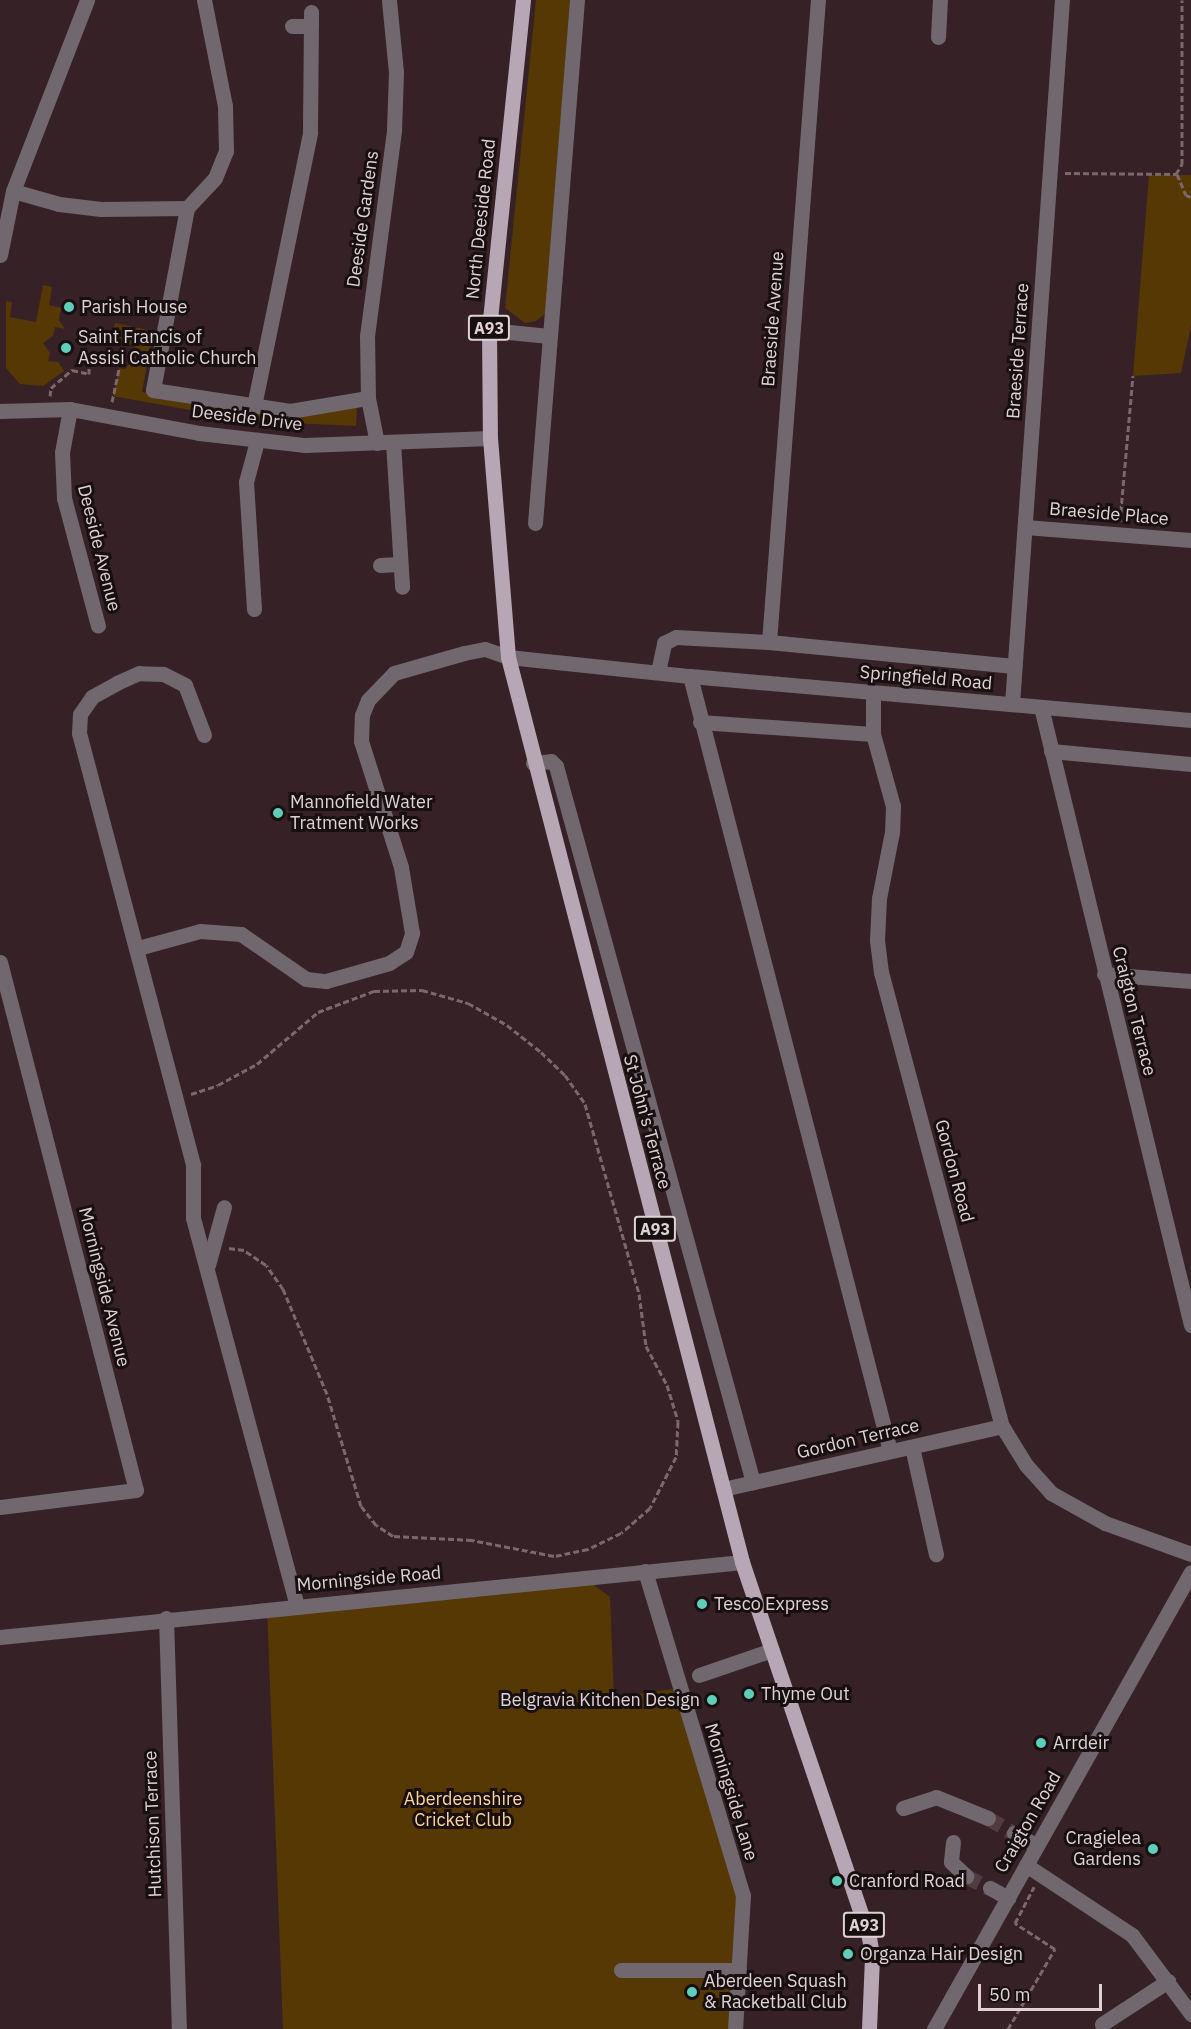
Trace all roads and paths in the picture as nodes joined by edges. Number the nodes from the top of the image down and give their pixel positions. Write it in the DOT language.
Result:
graph roads {
  1 [pos="87,0"];
  2 [pos="204,0"];
  3 [pos="389,0"];
  4 [pos="523,0"];
  5 [pos="576,0"];
  6 [pos="818,0"];
  7 [pos="940,0"];
  8 [pos="1062,0"];
  9 [pos="1182,0"];
  10 [pos="292,26"];
  11 [pos="938,37"];
  12 [pos="1051,173"];
  13 [pos="1176,174"];
  14 [pos="13,191"];
  15 [pos="1191,197"];
  16 [pos="187,208"];
  17 [pos="0,255"];
  18 [pos="489,330"];
  19 [pos="549,336"];
  20 [pos="89,368"];
  21 [pos="119,368"];
  22 [pos="1133,376"];
  23 [pos="368,398"];
  24 [pos="254,406"];
  25 [pos="49,407"];
  26 [pos="70,409"];
  27 [pos="0,411"];
  28 [pos="109,414"];
  29 [pos="490,438"];
  30 [pos="257,441"];
  31 [pos="393,442"];
  32 [pos="377,443"];
  33 [pos="535,523"];
  34 [pos="1025,527"];
  35 [pos="1118,535"];
  36 [pos="1191,540"];
  37 [pos="400,564"];
  38 [pos="380,565"];
  39 [pos="402,587"];
  40 [pos="254,609"];
  41 [pos="98,626"];
  42 [pos="769,642"];
  43 [pos="508,657"];
  44 [pos="1014,666"];
  45 [pos="658,672"];
  46 [pos="690,676"];
  47 [pos="873,693"];
  48 [pos="1012,704"];
  49 [pos="1041,707"];
  50 [pos="1191,720"];
  51 [pos="700,722"];
  52 [pos="873,734"];
  53 [pos="204,735"];
  54 [pos="1051,751"];
  55 [pos="533,763"];
  56 [pos="1191,764"];
  57 [pos="138,948"];
  58 [pos="0,962"];
  59 [pos="1104,974"];
  60 [pos="1191,981"];
  61 [pos="177,1098"];
  62 [pos="224,1207"];
  63 [pos="207,1266"];
  64 [pos="1191,1324"];
  65 [pos="1002,1426"];
  66 [pos="912,1447"];
  67 [pos="891,1451"];
  68 [pos="753,1482"];
  69 [pos="723,1489"];
  70 [pos="0,1507"];
  71 [pos="936,1554"];
  72 [pos="1191,1554"];
  73 [pos="742,1562"];
  74 [pos="645,1571"];
  75 [pos="1191,1572"];
  76 [pos="297,1605"];
  77 [pos="166,1618"];
  78 [pos="0,1636"];
  79 [pos="772,1650"];
  80 [pos="699,1675"];
  81 [pos="903,1808"];
  82 [pos="988,1818"];
  83 [pos="1014,1833"];
  84 [pos="953,1842"];
  85 [pos="1037,1846"];
  86 [pos="1026,1865"];
  87 [pos="1041,1874"];
  88 [pos="966,1876"];
  89 [pos="990,1888"];
  90 [pos="1008,1898"];
  91 [pos="621,1970"];
  92 [pos="739,1970"];
  93 [pos="1168,1981"];
  94 [pos="1191,2014"];
  95 [pos="1102,2024"];
  96 [pos="179,2029"];
  97 [pos="735,2029"];
  98 [pos="869,2029"];
  99 [pos="934,2029"];
  100 [pos="1008,2029"];
  1 -- 14 [label="street"];
  2 -- 16 [label="street"];
  3 -- 23 [label="street, Deeside Gardens"];
  4 -- 18 [label="main road, North Deeside Road / A93"];
  5 -- 19 [label="street"];
  6 -- 42 [label="street, Braeside Avenue"];
  7 -- 11 [label="street"];
  8 -- 12 [label="street, Braeside Terrace"];
  9 -- 13 [label="path"];
  10 -- 24 [label="street"];
  12 -- 13 [label="path"];
  12 -- 34 [label="street, Braeside Terrace"];
  13 -- 15 [label="path"];
  14 -- 16 [label="street"];
  14 -- 17 [label="street"];
  16 -- 24 [label="street"];
  18 -- 19 [label="street"];
  18 -- 29 [label="main road, North Deeside Road / A93"];
  19 -- 33 [label="street"];
  20 -- 25 [label="path"];
  21 -- 28 [label="path"];
  22 -- 35 [label="path"];
  23 -- 24 [label="street"];
  23 -- 32 [label="street, Deeside Gardens"];
  25 -- 26 [label="street, Deeside Drive"];
  25 -- 27 [label="street, Deeside Drive"];
  26 -- 28 [label="street, Deeside Drive"];
  26 -- 41 [label="street, Deeside Avenue"];
  28 -- 30 [label="street, Deeside Drive"];
  29 -- 31 [label="street, Deeside Drive"];
  29 -- 43 [label="main road, North Deeside Road / A93"];
  30 -- 32 [label="street, Deeside Drive"];
  30 -- 40 [label="street"];
  31 -- 32 [label="street, Deeside Drive"];
  31 -- 37 [label="street"];
  34 -- 35 [label="street, Braeside Place"];
  34 -- 44 [label="street, Braeside Terrace"];
  35 -- 36 [label="street, Braeside Place"];
  37 -- 38 [label="street"];
  37 -- 39 [label="street"];
  42 -- 44 [label="street, Springfield Road"];
  42 -- 45 [label="street, Springfield Road"];
  43 -- 45 [label="street, Springfield Road"];
  43 -- 55 [label="main road, St John's Terrace / A93"];
  43 -- 57 [label="street, Springfield Road"];
  44 -- 48 [label="street, Braeside Terrace"];
  45 -- 46 [label="street, Springfield Road"];
  46 -- 47 [label="street, Springfield Road"];
  46 -- 51 [label="street"];
  47 -- 48 [label="street, Springfield Road"];
  47 -- 52 [label="street, Gordon Road"];
  48 -- 49 [label="street, Springfield Road"];
  49 -- 50 [label="street, Springfield Road"];
  49 -- 54 [label="street, Craigton Terrace"];
  51 -- 52 [label="street"];
  51 -- 67 [label="street"];
  52 -- 65 [label="street, Gordon Road"];
  53 -- 57 [label="street"];
  54 -- 56 [label="street"];
  54 -- 59 [label="street, Craigton Terrace"];
  55 -- 68 [label="street, St John's Terrace"];
  55 -- 69 [label="main road, St John's Terrace / A93"];
  57 -- 61 [label="street"];
  58 -- 70 [label="street, Morningside Avenue"];
  59 -- 60 [label="street"];
  59 -- 64 [label="street, Craigton Terrace"];
  61 -- 63 [label="street"];
  61 -- 63 [label="path"];
  62 -- 63 [label="street"];
  63 -- 76 [label="street"];
  65 -- 66 [label="street, Gordon Terrace"];
  65 -- 72 [label="street, Gordon Road"];
  66 -- 67 [label="street, Gordon Terrace"];
  66 -- 71 [label="street"];
  67 -- 68 [label="street, Gordon Terrace"];
  68 -- 69 [label="street, Gordon Terrace"];
  69 -- 73 [label="main road, St John's Terrace / A93"];
  73 -- 74 [label="street, Morningside Road"];
  73 -- 79 [label="main road, A93"];
  74 -- 76 [label="street, Morningside Road"];
  74 -- 92 [label="street, Morningside Lane"];
  75 -- 85 [label="street, Craigton Road"];
  76 -- 77 [label="street, Morningside Road"];
  77 -- 78 [label="street, Morningside Road"];
  77 -- 96 [label="street, Hutchison Terrace"];
  79 -- 80 [label="street"];
  79 -- 98 [label="main road, A93"];
  81 -- 82 [label="street"];
  83 -- 85 [label="street"];
  84 -- 88 [label="street"];
  85 -- 86 [label="street, Craigton Road"];
  86 -- 87 [label="street"];
  86 -- 90 [label="street, Craigton Road"];
  87 -- 93 [label="street"];
  87 -- 100 [label="path"];
  89 -- 90 [label="street"];
  90 -- 99 [label="street, Craigton Road"];
  91 -- 92 [label="street"];
  92 -- 97 [label="street, Morningside Lane"];
  93 -- 94 [label="street"];
  93 -- 95 [label="street"];
}
